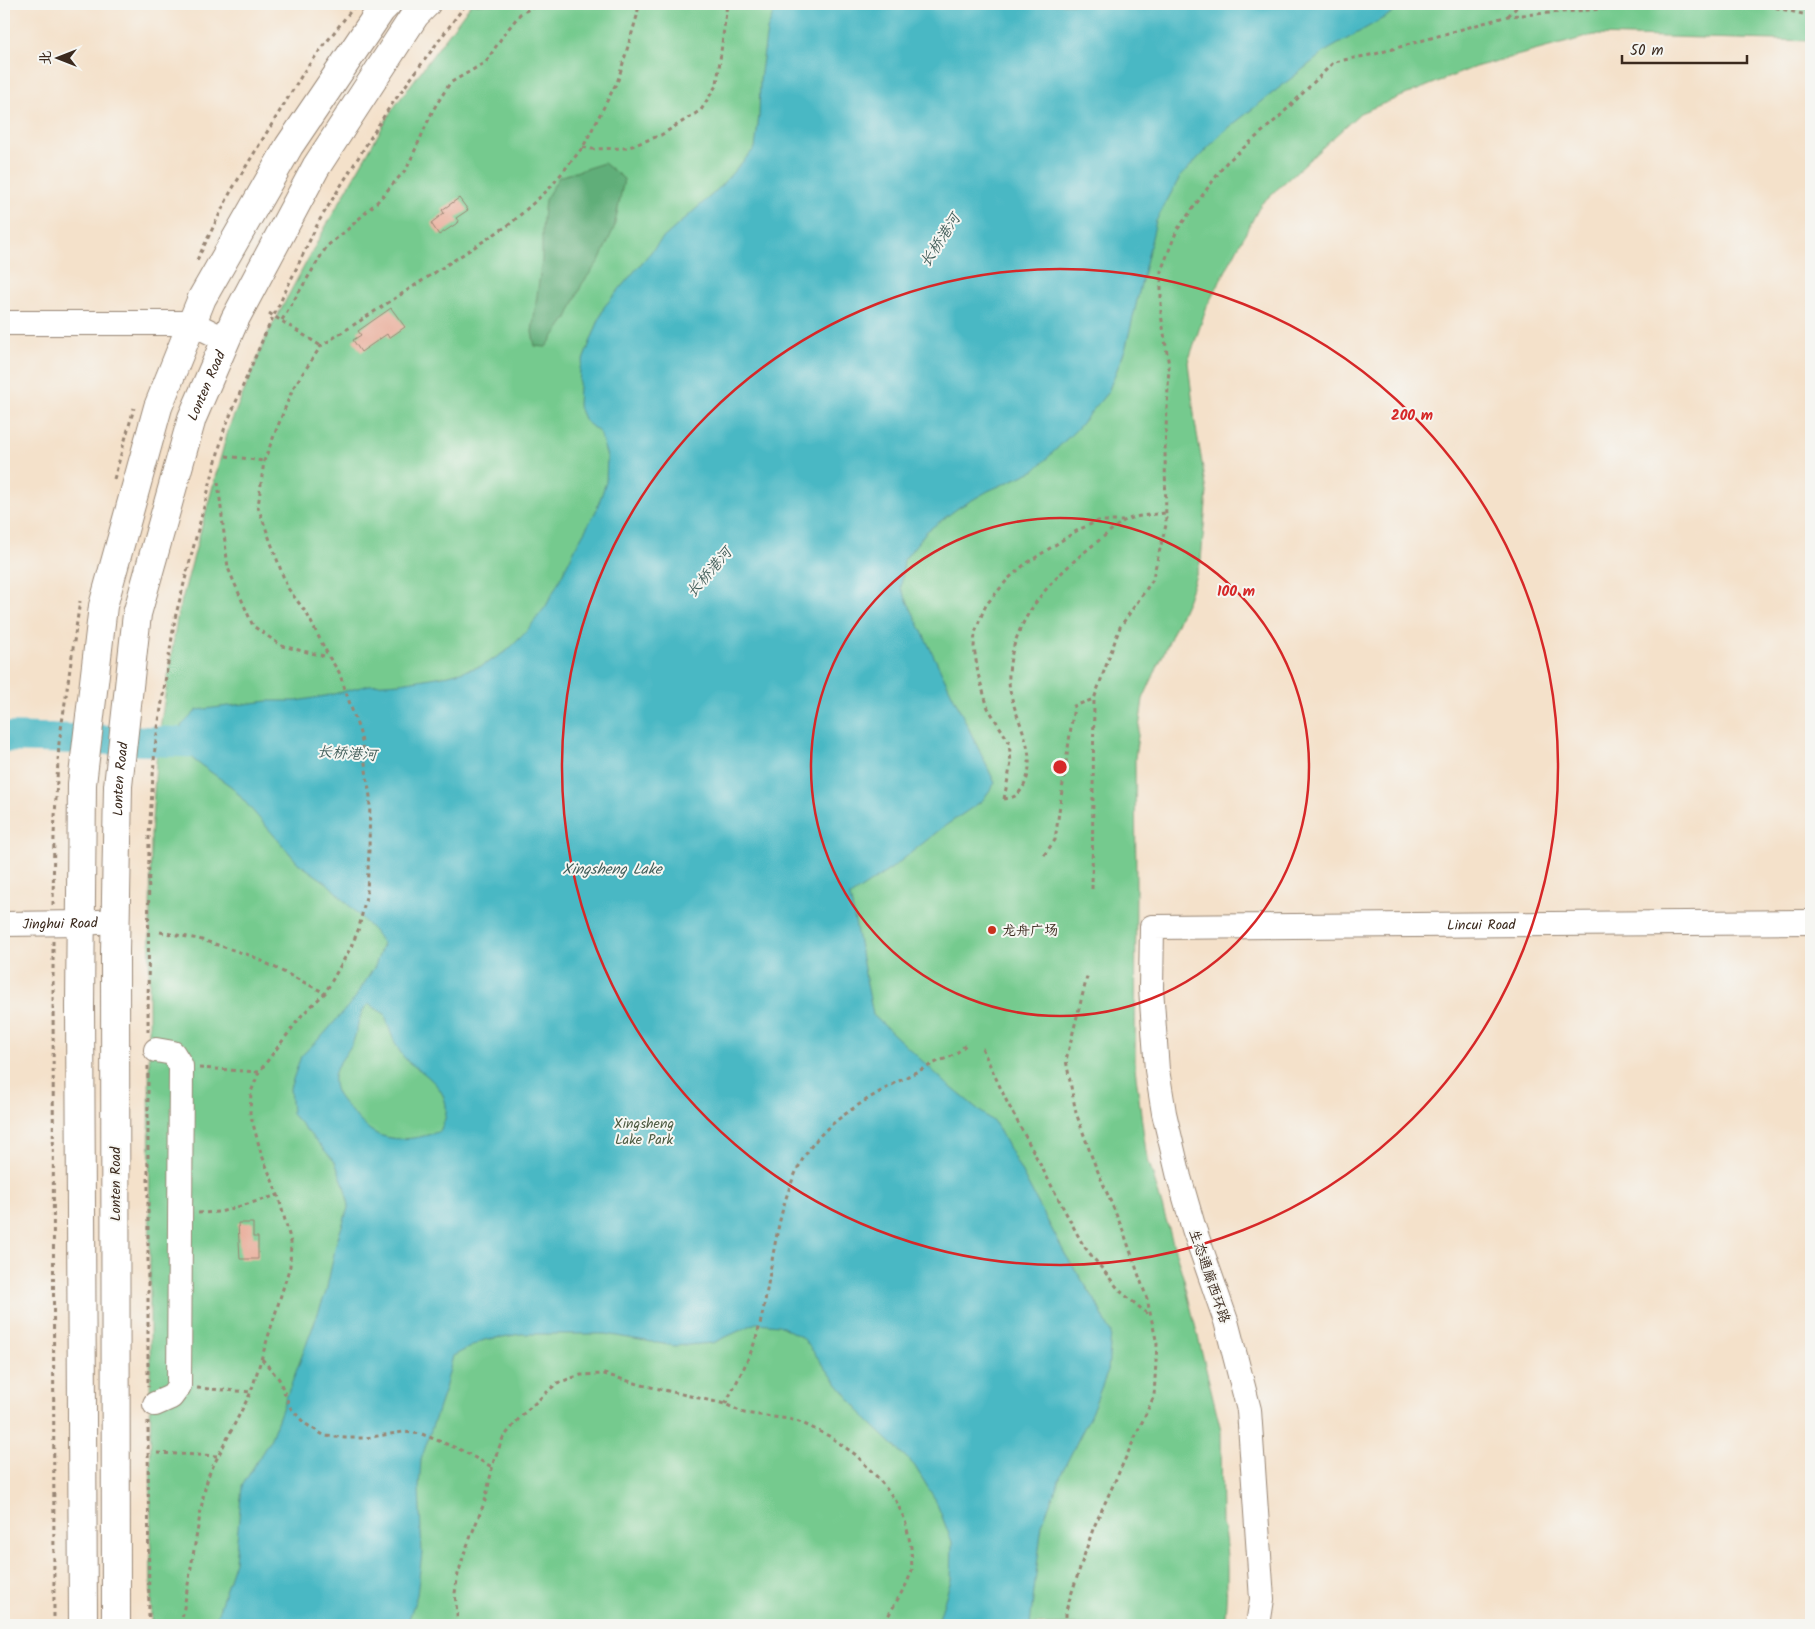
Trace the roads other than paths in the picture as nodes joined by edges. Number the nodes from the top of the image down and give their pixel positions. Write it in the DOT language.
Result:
graph roads {
  1 [pos="387,4"];
  2 [pos="426,4"];
  3 [pos="4,323"];
  4 [pos="192,323"];
  5 [pos="226,340"];
  6 [pos="116,921"];
  7 [pos="1811,922"];
  8 [pos="81,923"];
  9 [pos="4,924"];
  10 [pos="1152,927"];
  11 [pos="150,1049"];
  12 [pos="151,1403"];
  13 [pos="83,1625"];
  14 [pos="116,1625"];
  15 [pos="1258,1625"];
  1 -- 4 [label="main road"];
  2 -- 5 [label="main road, Lonten Road"];
  3 -- 4 [label="street"];
  4 -- 5 [label="street"];
  4 -- 8 [label="main road"];
  5 -- 6 [label="main road, Lonten Road"];
  6 -- 8 [label="street, Jinghui Road"];
  6 -- 14 [label="main road, Lonten Road"];
  7 -- 10 [label="street, Lincui Road"];
  8 -- 9 [label="street, Jinghui Road"];
  8 -- 13 [label="main road"];
  10 -- 15 [label="street, 生态通廊西环路"];
  11 -- 12 [label="street"];
}
